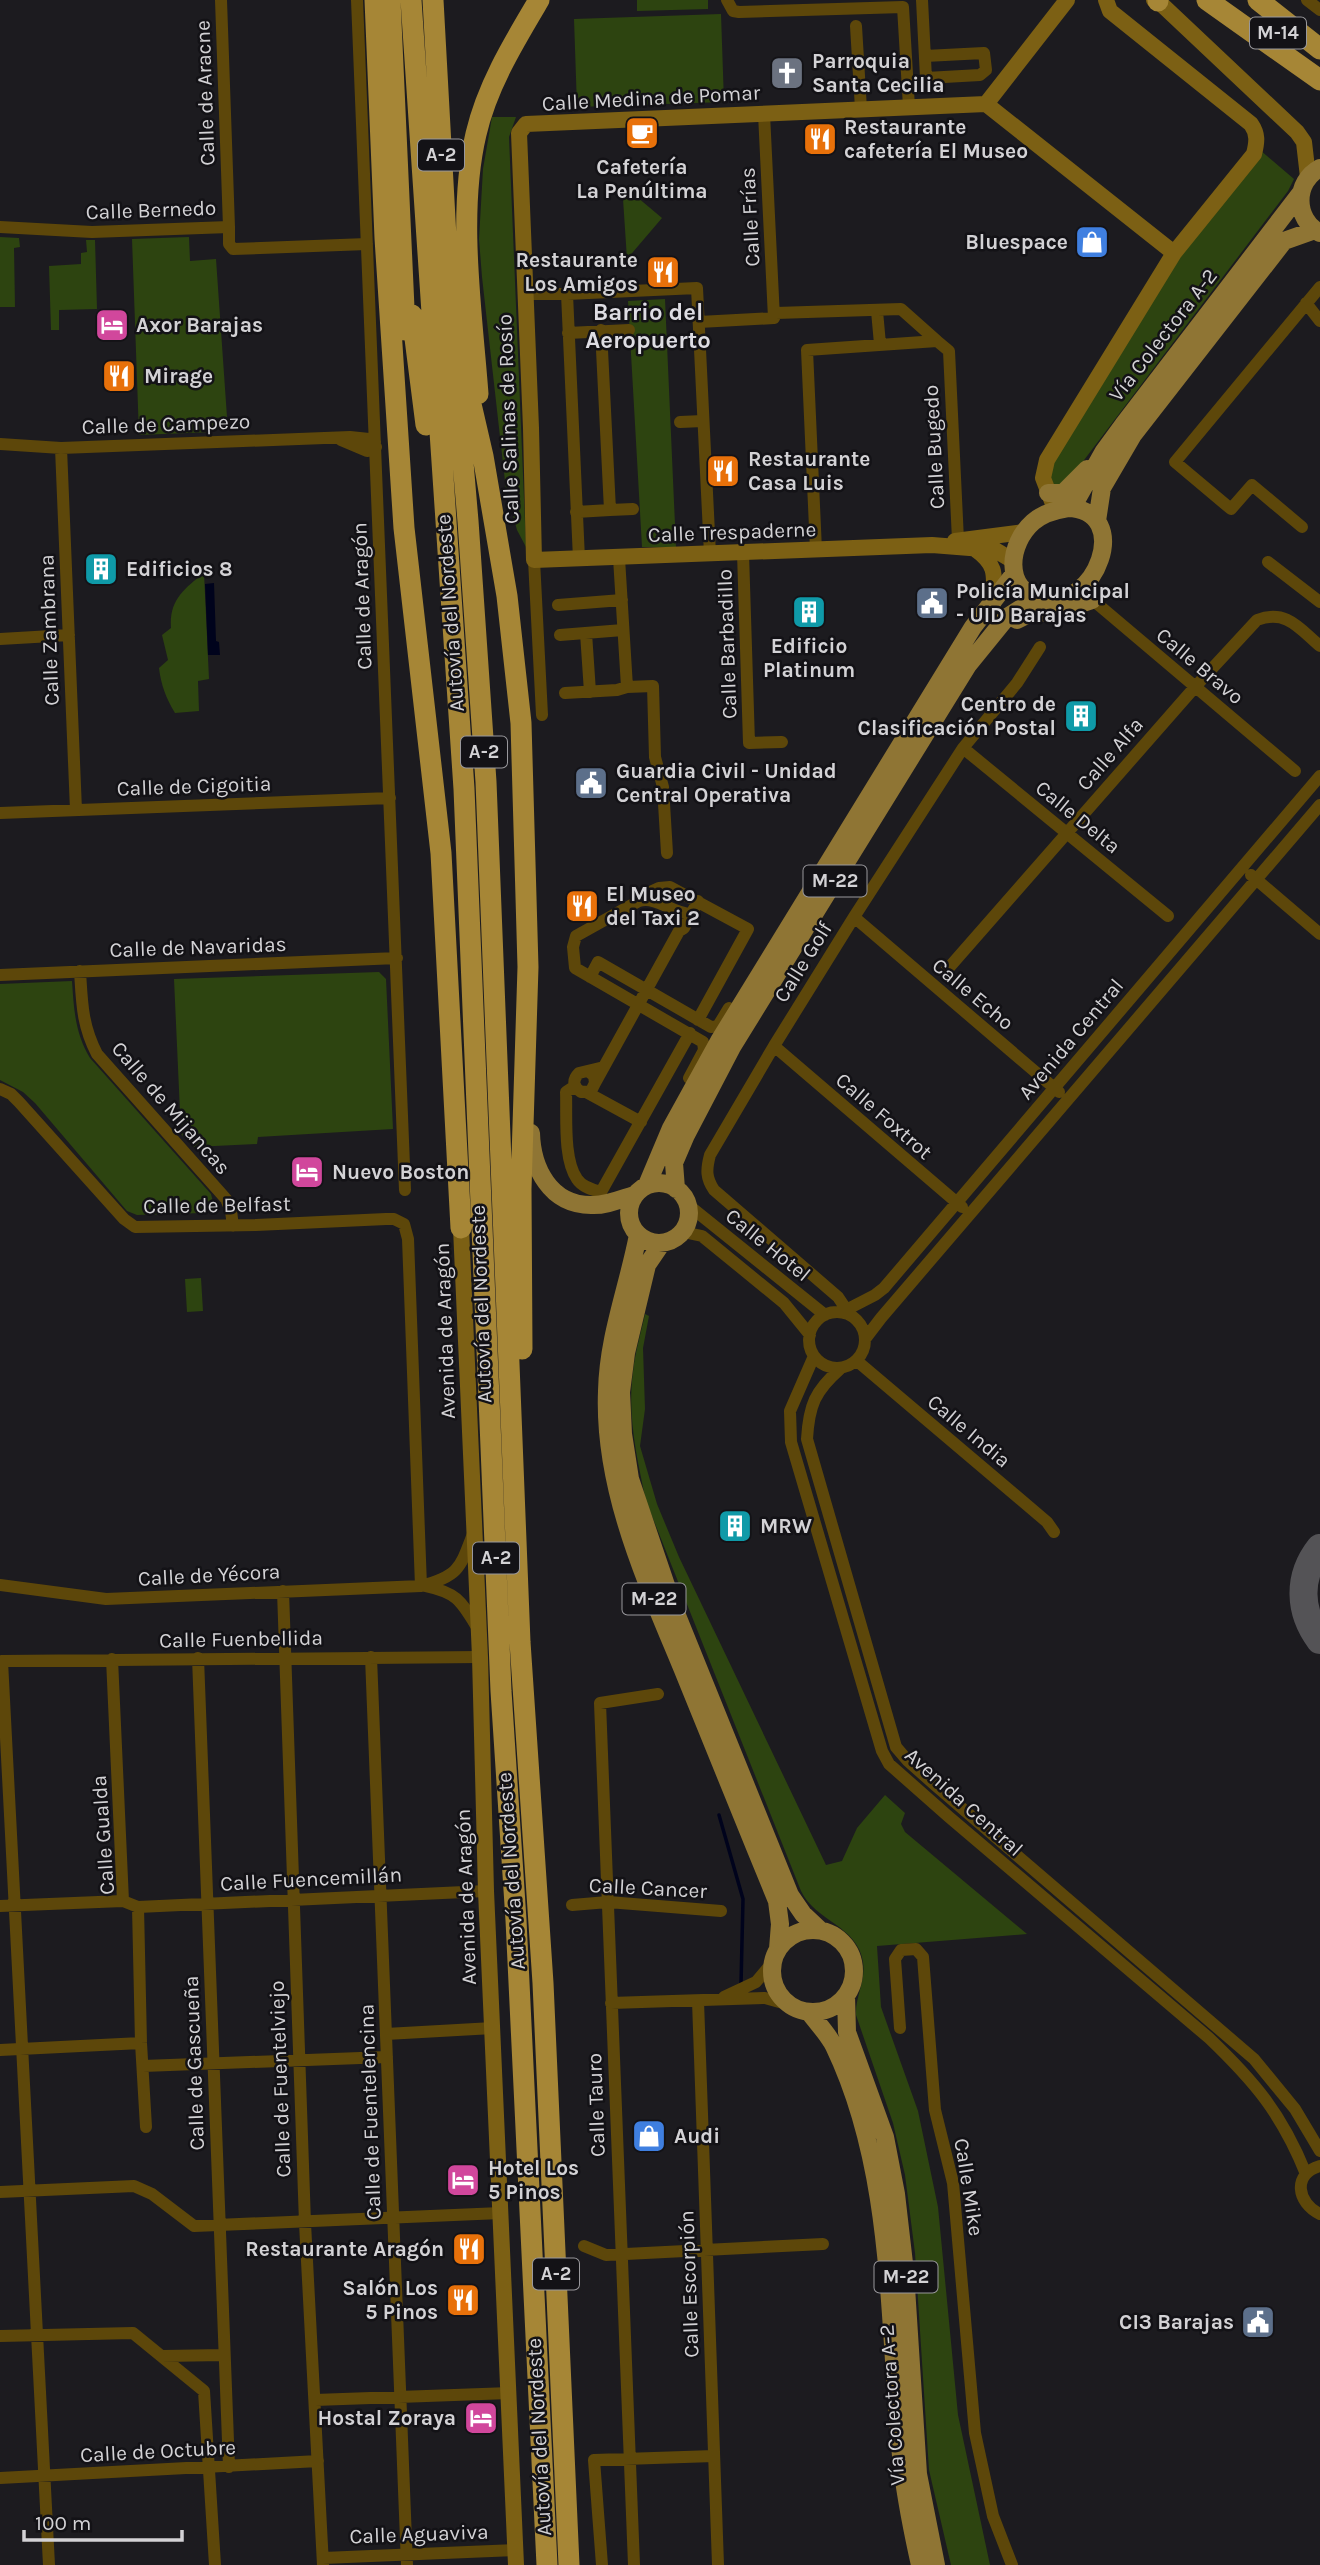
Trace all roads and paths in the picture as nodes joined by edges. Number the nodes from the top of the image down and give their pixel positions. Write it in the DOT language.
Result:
graph roads {
  1 [pos="221,0"];
  2 [pos="357,0"];
  3 [pos="375,0"];
  4 [pos="390,0"];
  5 [pos="411,0"];
  6 [pos="433,0"];
  7 [pos="539,0"];
  8 [pos="727,0"];
  9 [pos="922,0"];
  10 [pos="1067,0"];
  11 [pos="1106,0"];
  12 [pos="1157,0"];
  13 [pos="1207,0"];
  14 [pos="1232,0"];
  15 [pos="1258,0"];
  16 [pos="1307,0"];
  17 [pos="1320,10"];
  18 [pos="856,26"];
  19 [pos="1320,49"];
  20 [pos="925,55"];
  21 [pos="1320,71"];
  22 [pos="1320,80"];
  23 [pos="986,104"];
  24 [pos="909,107"];
  25 [pos="861,109"];
  26 [pos="764,114"];
  27 [pos="526,124"];
  28 [pos="1314,172"];
  29 [pos="400,187"];
  30 [pos="1300,194"];
  31 [pos="229,226"];
  32 [pos="0,227"];
  33 [pos="1317,232"];
  34 [pos="368,244"];
  35 [pos="1174,253"];
  36 [pos="1320,287"];
  37 [pos="525,294"];
  38 [pos="567,294"];
  39 [pos="1306,303"];
  40 [pos="450,310"];
  41 [pos="877,311"];
  42 [pos="774,318"];
  43 [pos="1320,321"];
  44 [pos="699,322"];
  45 [pos="601,330"];
  46 [pos="629,330"];
  47 [pos="568,332"];
  48 [pos="937,341"];
  49 [pos="880,344"];
  50 [pos="703,421"];
  51 [pos="680,422"];
  52 [pos="0,444"];
  53 [pos="375,445"];
  54 [pos="61,448"];
  55 [pos="1104,451"];
  56 [pos="483,456"];
  57 [pos="1048,493"];
  58 [pos="633,509"];
  59 [pos="1062,509"];
  60 [pos="610,510"];
  61 [pos="576,512"];
  62 [pos="1097,521"];
  63 [pos="1302,527"];
  64 [pos="1024,532"];
  65 [pos="958,540"];
  66 [pos="932,545"];
  67 [pos="975,549"];
  68 [pos="816,550"];
  69 [pos="448,552"];
  70 [pos="743,553"];
  71 [pos="710,554"];
  72 [pos="619,558"];
  73 [pos="579,559"];
  74 [pos="534,560"];
  75 [pos="1268,562"];
  76 [pos="1013,567"];
  77 [pos="1086,595"];
  78 [pos="1037,598"];
  79 [pos="622,600"];
  80 [pos="1320,603"];
  81 [pos="993,604"];
  82 [pos="558,605"];
  83 [pos="624,630"];
  84 [pos="586,633"];
  85 [pos="69,635"];
  86 [pos="560,635"];
  87 [pos="0,639"];
  88 [pos="1320,646"];
  89 [pos="1040,647"];
  90 [pos="968,665"];
  91 [pos="627,687"];
  92 [pos="1195,687"];
  93 [pos="590,692"];
  94 [pos="565,693"];
  95 [pos="542,715"];
  96 [pos="782,742"];
  97 [pos="963,748"];
  98 [pos="1295,771"];
  99 [pos="1320,776"];
  100 [pos="390,798"];
  101 [pos="1320,805"];
  102 [pos="76,810"];
  103 [pos="860,810"];
  104 [pos="0,813"];
  105 [pos="1067,833"];
  106 [pos="667,853"];
  107 [pos="1242,867"];
  108 [pos="1256,879"];
  109 [pos="698,901"];
  110 [pos="637,902"];
  111 [pos="677,913"];
  112 [pos="691,914"];
  113 [pos="1168,916"];
  114 [pos="853,917"];
  115 [pos="679,930"];
  116 [pos="1320,934"];
  117 [pos="397,958"];
  118 [pos="80,971"];
  119 [pos="946,971"];
  120 [pos="0,975"];
  121 [pos="590,976"];
  122 [pos="646,991"];
  123 [pos="639,1004"];
  124 [pos="526,1016"];
  125 [pos="698,1020"];
  126 [pos="690,1033"];
  127 [pos="774,1046"];
  128 [pos="604,1067"];
  129 [pos="588,1071"];
  130 [pos="585,1087"];
  131 [pos="1054,1088"];
  132 [pos="0,1089"];
  133 [pos="1068,1099"];
  134 [pos="641,1122"];
  135 [pos="671,1129"];
  136 [pos="500,1148"];
  137 [pos="676,1189"];
  138 [pos="405,1190"];
  139 [pos="641,1190"];
  140 [pos="956,1203"];
  141 [pos="687,1204"];
  142 [pos="970,1214"];
  143 [pos="233,1226"];
  144 [pos="407,1228"];
  145 [pos="461,1228"];
  146 [pos="683,1232"];
  147 [pos="638,1235"];
  148 [pos="662,1243"];
  149 [pos="821,1284"];
  150 [pos="839,1313"];
  151 [pos="810,1335"];
  152 [pos="865,1339"];
  153 [pos="814,1356"];
  154 [pos="857,1361"];
  155 [pos="840,1368"];
  156 [pos="1054,1532"];
  157 [pos="473,1534"];
  158 [pos="0,1585"];
  159 [pos="421,1586"];
  160 [pos="284,1591"];
  161 [pos="478,1629"];
  162 [pos="529,1639"];
  163 [pos="286,1657"];
  164 [pos="371,1657"];
  165 [pos="480,1657"];
  166 [pos="198,1658"];
  167 [pos="112,1660"];
  168 [pos="658,1694"];
  169 [pos="486,1891"];
  170 [pos="381,1895"];
  171 [pos="293,1899"];
  172 [pos="123,1900"];
  173 [pos="608,1902"];
  174 [pos="207,1904"];
  175 [pos="16,1905"];
  176 [pos="572,1905"];
  177 [pos="0,1906"];
  178 [pos="138,1907"];
  179 [pos="722,1911"];
  180 [pos="820,1930"];
  181 [pos="775,1956"];
  182 [pos="543,1983"];
  183 [pos="846,1996"];
  184 [pos="721,1999"];
  185 [pos="698,2001"];
  186 [pos="611,2003"];
  187 [pos="790,2005"];
  188 [pos="809,2012"];
  189 [pos="493,2028"];
  190 [pos="900,2028"];
  191 [pos="386,2034"];
  192 [pos="141,2042"];
  193 [pos="23,2049"];
  194 [pos="0,2050"];
  195 [pos="387,2057"];
  196 [pos="299,2061"];
  197 [pos="213,2063"];
  198 [pos="143,2066"];
  199 [pos="146,2127"];
  200 [pos="1320,2151"];
  201 [pos="1320,2166"];
  202 [pos="1306,2174"];
  203 [pos="29,2190"];
  204 [pos="0,2192"];
  205 [pos="501,2213"];
  206 [pos="1320,2217"];
  207 [pos="393,2218"];
  208 [pos="305,2222"];
  209 [pos="219,2225"];
  210 [pos="823,2244"];
  211 [pos="584,2246"];
  212 [pos="706,2249"];
  213 [pos="621,2254"];
  214 [pos="37,2335"];
  215 [pos="0,2336"];
  216 [pos="224,2355"];
  217 [pos="162,2356"];
  218 [pos="510,2393"];
  219 [pos="399,2397"];
  220 [pos="315,2400"];
  221 [pos="714,2456"];
  222 [pos="318,2460"];
  223 [pos="629,2460"];
  224 [pos="229,2467"];
  225 [pos="209,2468"];
  226 [pos="45,2477"];
  227 [pos="0,2479"];
  228 [pos="516,2557"];
  229 [pos="407,2560"];
  230 [pos="323,2561"];
  231 [pos="49,2565"];
  232 [pos="215,2565"];
  233 [pos="547,2565"];
  234 [pos="569,2565"];
  235 [pos="602,2565"];
  236 [pos="634,2565"];
  237 [pos="718,2565"];
  238 [pos="920,2565"];
  239 [pos="936,2565"];
  240 [pos="1013,2565"];
  1 -- 31 [label="street, Calle de Aracne"];
  2 -- 34 [label="street, Calle de Aragón"];
  3 -- 145 [label="highway"];
  4 -- 29 [label="highway"];
  5 -- 69 [label="highway, Autovía del Nordeste / A-2"];
  6 -- 40 [label="highway, Autovía del Nordeste / A-2"];
  7 -- 56 [label="highway"];
  8 -- 24 [label="street"];
  9 -- 20 [label="street"];
  10 -- 23 [label="street"];
  11 -- 35 [label="street"];
  12 -- 28 [label="street"];
  13 -- 22 [label="highway"];
  14 -- 21 [label="highway, M-14"];
  15 -- 19 [label="highway, M-14"];
  16 -- 17 [label="street"];
  18 -- 25 [label="street"];
  20 -- 20 [label="street"];
  23 -- 24 [label="street, Calle Medina de Pomar"];
  23 -- 35 [label="street"];
  24 -- 25 [label="street, Calle Medina de Pomar"];
  25 -- 26 [label="street, Calle Medina de Pomar"];
  26 -- 27 [label="street, Calle Medina de Pomar"];
  26 -- 42 [label="street, Calle Frías"];
  27 -- 37 [label="street, Calle Salinas de Rosío"];
  28 -- 30 [label="main road, Vía Colectora A-2"];
  29 -- 69 [label="highway"];
  29 -- 145 [label="highway"];
  30 -- 33 [label="main road"];
  30 -- 55 [label="main road, Vía Colectora A-2"];
  31 -- 32 [label="street, Calle Bernedo"];
  31 -- 34 [label="street, Calle Bernedo"];
  33 -- 62 [label="main road, Vía Colectora A-2"];
  34 -- 53 [label="street, Calle de Aragón"];
  35 -- 57 [label="street"];
  36 -- 39 [label="street"];
  37 -- 38 [label="street"];
  37 -- 74 [label="street, Calle Salinas de Rosío"];
  38 -- 44 [label="street"];
  38 -- 47 [label="street"];
  39 -- 43 [label="street"];
  39 -- 63 [label="street"];
  40 -- 56 [label="highway"];
  40 -- 136 [label="highway, Autovía del Nordeste / A-2"];
  41 -- 42 [label="street"];
  41 -- 48 [label="street"];
  41 -- 49 [label="street"];
  42 -- 44 [label="street"];
  44 -- 50 [label="street"];
  45 -- 46 [label="street"];
  45 -- 47 [label="street"];
  45 -- 60 [label="street"];
  47 -- 61 [label="street"];
  48 -- 49 [label="street"];
  48 -- 65 [label="street, Calle Bugedo"];
  49 -- 68 [label="street"];
  50 -- 51 [label="street"];
  50 -- 71 [label="street"];
  52 -- 54 [label="street, Calle de Campezo"];
  53 -- 54 [label="street, Calle de Campezo"];
  53 -- 100 [label="street, Calle de Aragón"];
  54 -- 85 [label="street, Calle Zambrana"];
  55 -- 57 [label="main road"];
  55 -- 59 [label="main road, Vía Colectora A-2"];
  56 -- 124 [label="highway"];
  57 -- 59 [label="street"];
  58 -- 60 [label="street"];
  59 -- 62 [label="main road"];
  59 -- 64 [label="main road"];
  60 -- 61 [label="street"];
  61 -- 73 [label="street"];
  62 -- 77 [label="main road"];
  64 -- 65 [label="street, Calle Trespaderne"];
  64 -- 76 [label="main road"];
  65 -- 66 [label="street, Calle Trespaderne"];
  66 -- 67 [label="street, Calle Trespaderne"];
  66 -- 68 [label="street, Calle Trespaderne"];
  67 -- 76 [label="street, Calle Trespaderne"];
  67 -- 81 [label="street"];
  68 -- 70 [label="street, Calle Trespaderne"];
  69 -- 233 [label="highway, Autovía del Nordeste / A-2"];
  70 -- 71 [label="street, Calle Trespaderne"];
  70 -- 96 [label="street, Calle Barbadillo"];
  71 -- 72 [label="street, Calle Trespaderne"];
  72 -- 73 [label="street, Calle Trespaderne"];
  72 -- 79 [label="street"];
  73 -- 74 [label="street, Calle Trespaderne"];
  74 -- 95 [label="street, Calle Salinas de Rosío"];
  75 -- 80 [label="street"];
  76 -- 78 [label="main road"];
  76 -- 81 [label="main road, M-22"];
  77 -- 78 [label="main road"];
  77 -- 90 [label="main road"];
  77 -- 92 [label="street, Calle Bravo"];
  78 -- 90 [label="main road, M-22"];
  79 -- 82 [label="street"];
  79 -- 83 [label="street"];
  81 -- 103 [label="main road, M-22"];
  83 -- 84 [label="street"];
  83 -- 91 [label="street"];
  84 -- 86 [label="street"];
  84 -- 93 [label="street"];
  85 -- 87 [label="street"];
  85 -- 102 [label="street, Calle Zambrana"];
  88 -- 92 [label="street, Calle Alfa"];
  89 -- 97 [label="street, Calle Golf"];
  90 -- 137 [label="main road, M-22"];
  91 -- 93 [label="street"];
  91 -- 106 [label="street"];
  92 -- 98 [label="street, Calle Bravo"];
  92 -- 105 [label="street, Calle Alfa"];
  93 -- 94 [label="street"];
  97 -- 105 [label="street, Calle Delta"];
  97 -- 114 [label="street, Calle Golf"];
  99 -- 107 [label="street, Avenida Central"];
  100 -- 102 [label="street, Calle de Cigoitia"];
  100 -- 117 [label="street, Calle de Aragón"];
  101 -- 108 [label="street, Avenida Central"];
  102 -- 104 [label="street, Calle de Cigoitia"];
  103 -- 125 [label="street"];
  103 -- 135 [label="main road, M-22"];
  105 -- 113 [label="street, Calle Delta"];
  105 -- 119 [label="street, Calle Alfa"];
  107 -- 108 [label="street"];
  107 -- 131 [label="street, Avenida Central"];
  108 -- 116 [label="street"];
  108 -- 133 [label="street, Avenida Central"];
  109 -- 110 [label="street"];
  109 -- 112 [label="street"];
  109 -- 125 [label="street"];
  110 -- 111 [label="street"];
  110 -- 121 [label="street"];
  111 -- 112 [label="street"];
  111 -- 115 [label="street"];
  112 -- 115 [label="street"];
  114 -- 127 [label="street, Calle Golf"];
  114 -- 131 [label="street, Calle Echo"];
  115 -- 122 [label="street"];
  117 -- 118 [label="street, Calle de Navaridas"];
  117 -- 138 [label="street, Calle de Aragón"];
  118 -- 120 [label="street, Calle de Navaridas"];
  118 -- 143 [label="street, Calle de Mijancas"];
  121 -- 122 [label="street"];
  121 -- 123 [label="street"];
  122 -- 123 [label="street"];
  122 -- 125 [label="street"];
  123 -- 126 [label="street"];
  123 -- 128 [label="street"];
  124 -- 139 [label="main road"];
  124 -- 162 [label="highway"];
  126 -- 134 [label="street"];
  126 -- 135 [label="street"];
  127 -- 140 [label="street, Calle Foxtrot"];
  127 -- 149 [label="street, Calle Golf"];
  128 -- 129 [label="street"];
  128 -- 130 [label="street"];
  129 -- 130 [label="street"];
  129 -- 130 [label="street"];
  130 -- 134 [label="street"];
  130 -- 134 [label="street"];
  131 -- 133 [label="street, Calle Echo"];
  131 -- 140 [label="street, Avenida Central"];
  132 -- 143 [label="street, Calle de Belfast"];
  133 -- 142 [label="street, Avenida Central"];
  135 -- 139 [label="main road, M-22"];
  136 -- 162 [label="highway"];
  136 -- 182 [label="highway, Autovía del Nordeste / A-2"];
  137 -- 139 [label="main road"];
  137 -- 141 [label="main road"];
  139 -- 147 [label="main road"];
  140 -- 142 [label="street, Calle Foxtrot"];
  140 -- 150 [label="street, Avenida Central"];
  141 -- 146 [label="main road"];
  141 -- 150 [label="street, Calle Hotel"];
  142 -- 152 [label="street, Avenida Central"];
  143 -- 144 [label="street, Calle de Belfast"];
  144 -- 159 [label="street, Avenida de Aragón"];
  145 -- 157 [label="street, Avenida de Aragón"];
  146 -- 148 [label="main road"];
  146 -- 151 [label="street, Calle Hotel"];
  147 -- 148 [label="main road"];
  147 -- 181 [label="main road, M-22"];
  148 -- 180 [label="main road, M-22"];
  149 -- 150 [label="street, Calle Golf"];
  149 -- 150 [label="street"];
  150 -- 151 [label="street"];
  150 -- 152 [label="street"];
  151 -- 153 [label="street"];
  152 -- 154 [label="street"];
  153 -- 155 [label="street"];
  153 -- 202 [label="street, Avenida Central"];
  154 -- 155 [label="street"];
  154 -- 156 [label="street, Calle India"];
  155 -- 200 [label="street, Avenida Central"];
  157 -- 159 [label="street, Calle de Yécora"];
  157 -- 161 [label="street, Avenida de Aragón"];
  158 -- 160 [label="street, Calle de Yécora"];
  159 -- 160 [label="street, Calle de Yécora"];
  159 -- 161 [label="street, Calle de Yécora"];
  160 -- 163 [label="street, Calle de Fuentelviejo"];
  161 -- 165 [label="street, Avenida de Aragón"];
  162 -- 182 [label="highway"];
  163 -- 164 [label="street, Calle Fuenbellida"];
  163 -- 166 [label="street, Calle Fuenbellida"];
  163 -- 171 [label="street, Calle de Fuentelviejo"];
  164 -- 165 [label="street, Calle Fuenbellida"];
  164 -- 170 [label="street, Calle de Fuentelencina"];
  165 -- 169 [label="street, Avenida de Aragón"];
  166 -- 167 [label="street, Calle Fuenbellida"];
  166 -- 174 [label="street, Calle de Gascueña"];
  167 -- 172 [label="street, Calle Gualda"];
  167 -- 175 [label="street, Calle Fuenbellida"];
  168 -- 173 [label="street, Calle Tauro"];
  169 -- 170 [label="street, Calle Fuencemillán"];
  169 -- 189 [label="street, Avenida de Aragón"];
  170 -- 171 [label="street, Calle Fuencemillán"];
  170 -- 191 [label="street, Calle de Fuentelencina"];
  171 -- 174 [label="street, Calle Fuencemillán"];
  171 -- 196 [label="street, Calle de Fuentelviejo"];
  172 -- 175 [label="street"];
  172 -- 178 [label="street, Calle Gualda"];
  173 -- 176 [label="street, Calle Cancer"];
  173 -- 179 [label="street, Calle Cancer"];
  173 -- 186 [label="street, Calle Tauro"];
  174 -- 178 [label="street, Calle Fuencemillán"];
  174 -- 197 [label="street, Calle de Gascueña"];
  175 -- 177 [label="street"];
  175 -- 193 [label="street"];
  178 -- 192 [label="street, Calle Gualda"];
  180 -- 181 [label="main road"];
  180 -- 183 [label="main road, M-22"];
  181 -- 184 [label="street"];
  181 -- 187 [label="main road, M-22"];
  182 -- 234 [label="highway, Autovía del Nordeste / A-2"];
  183 -- 188 [label="main road"];
  183 -- 239 [label="main road, Vía Colectora A-2 / M-22"];
  184 -- 185 [label="street"];
  184 -- 187 [label="street"];
  185 -- 186 [label="street"];
  185 -- 212 [label="street, Calle Escorpión"];
  186 -- 213 [label="street, Calle Tauro"];
  187 -- 188 [label="main road"];
  188 -- 238 [label="main road, M-22"];
  189 -- 191 [label="street"];
  189 -- 205 [label="street, Avenida de Aragón"];
  190 -- 240 [label="street, Calle Mike"];
  191 -- 195 [label="street, Calle de Fuentelencina"];
  192 -- 193 [label="street"];
  192 -- 198 [label="street, Calle Gualda"];
  193 -- 194 [label="street"];
  193 -- 203 [label="street"];
  195 -- 196 [label="street"];
  195 -- 207 [label="street, Calle de Fuentelencina"];
  196 -- 197 [label="street"];
  196 -- 208 [label="street, Calle de Fuentelviejo"];
  197 -- 198 [label="street"];
  197 -- 209 [label="street, Calle de Gascueña"];
  198 -- 199 [label="street, Calle Gualda"];
  201 -- 202 [label="street"];
  202 -- 206 [label="street"];
  203 -- 204 [label="street"];
  203 -- 209 [label="street"];
  203 -- 214 [label="street"];
  205 -- 207 [label="street"];
  205 -- 218 [label="street, Avenida de Aragón"];
  207 -- 208 [label="street"];
  207 -- 219 [label="street, Calle de Fuentelencina"];
  208 -- 209 [label="street"];
  208 -- 220 [label="street, Calle de Fuentelviejo"];
  209 -- 216 [label="street, Calle de Gascueña"];
  210 -- 212 [label="street"];
  211 -- 213 [label="street"];
  212 -- 213 [label="street"];
  212 -- 221 [label="street, Calle Escorpión"];
  213 -- 223 [label="street, Calle Tauro"];
  214 -- 215 [label="street"];
  214 -- 217 [label="street"];
  214 -- 226 [label="street"];
  216 -- 217 [label="street"];
  216 -- 224 [label="street, Calle de Gascueña"];
  217 -- 225 [label="street"];
  218 -- 219 [label="street"];
  218 -- 228 [label="street, Avenida de Aragón"];
  219 -- 220 [label="street"];
  219 -- 229 [label="street, Calle de Fuentelencina"];
  220 -- 222 [label="street, Calle de Fuentelviejo"];
  221 -- 223 [label="street"];
  221 -- 237 [label="street, Calle Escorpión"];
  222 -- 224 [label="street, Calle de Octubre"];
  222 -- 230 [label="street, Calle de Fuentelviejo"];
  223 -- 235 [label="street"];
  223 -- 236 [label="street, Calle Tauro"];
  224 -- 225 [label="street, Calle de Octubre"];
  225 -- 226 [label="street, Calle de Octubre"];
  225 -- 232 [label="street"];
  226 -- 227 [label="street, Calle de Octubre"];
  226 -- 231 [label="street"];
  228 -- 229 [label="street, Calle Aguaviva"];
  229 -- 230 [label="street, Calle Aguaviva"];
}
